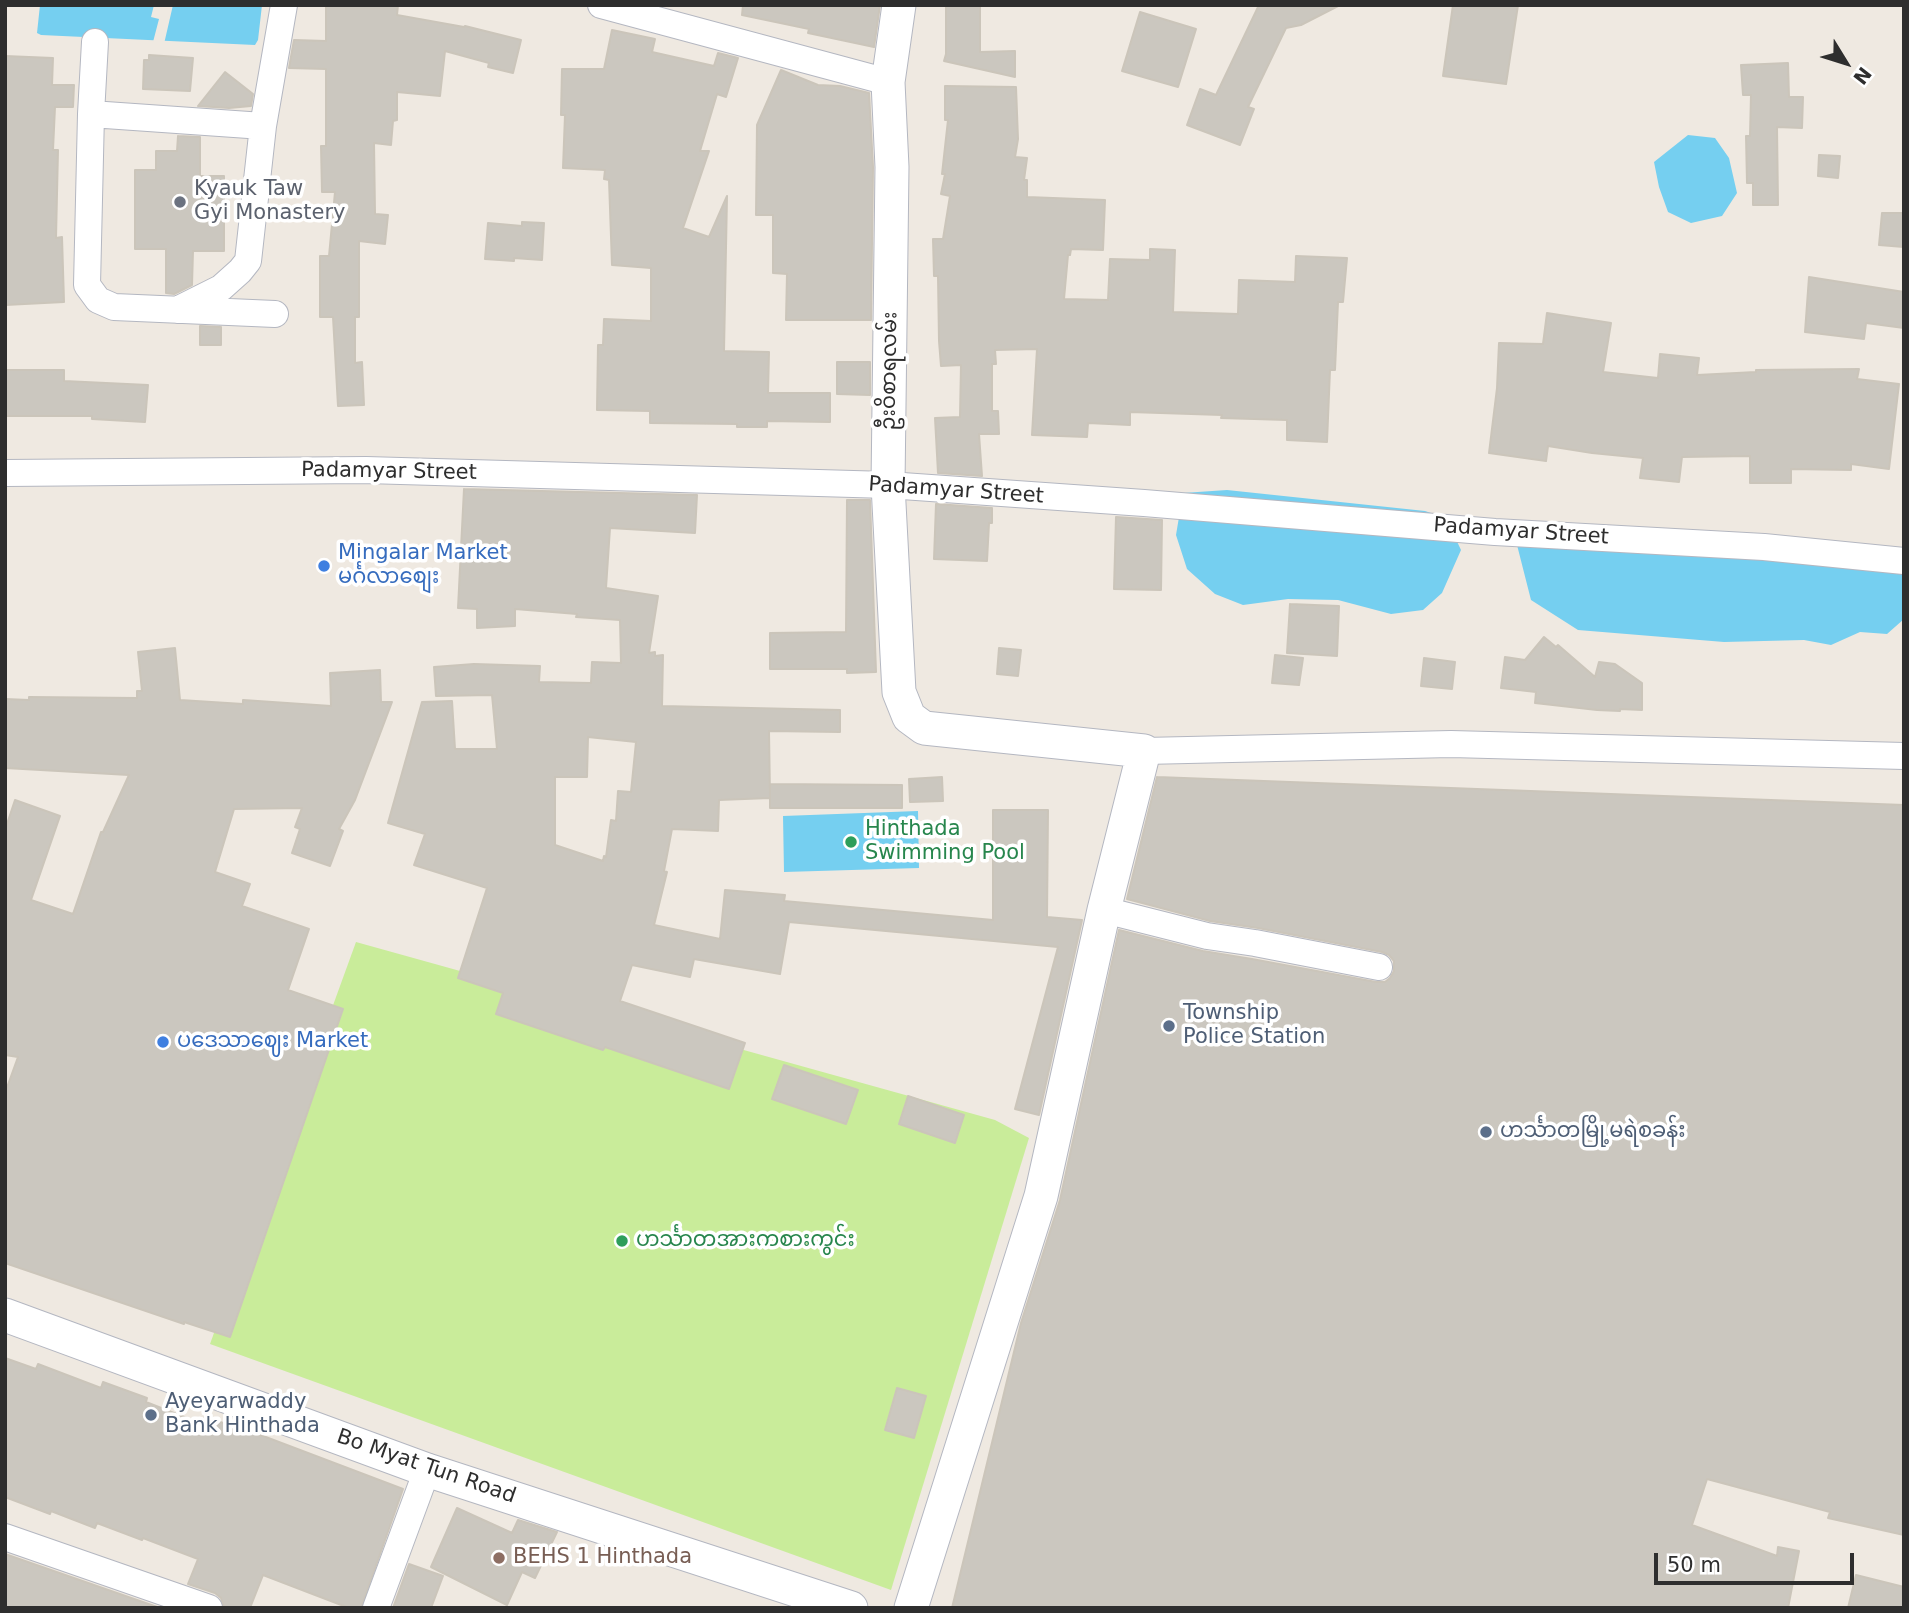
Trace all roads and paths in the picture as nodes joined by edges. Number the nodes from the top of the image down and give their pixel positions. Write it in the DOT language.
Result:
graph roads {
  1 [pos="284,5"];
  2 [pos="601,5"];
  3 [pos="899,5"];
  4 [pos="95,43"];
  5 [pos="888,82"];
  6 [pos="91,114"];
  7 [pos="263,126"];
  8 [pos="176,311"];
  9 [pos="275,314"];
  10 [pos="5,473"];
  11 [pos="888,485"];
  12 [pos="1904,561"];
  13 [pos="1144,751"];
  14 [pos="1904,756"];
  15 [pos="1104,910"];
  16 [pos="1379,967"];
  17 [pos="5,1315"];
  18 [pos="427,1470"];
  19 [pos="5,1537"];
  20 [pos="209,1608"];
  21 [pos="376,1608"];
  22 [pos="851,1608"];
  23 [pos="911,1608"];
  1 -- 7 [label="street"];
  2 -- 5 [label="street"];
  3 -- 5 [label="street, ဦးဝိစာရလမ်း"];
  4 -- 6 [label="street"];
  5 -- 11 [label="street, ဦးဝိစာရလမ်း"];
  6 -- 7 [label="street"];
  6 -- 8 [label="street"];
  7 -- 8 [label="street"];
  8 -- 9 [label="street"];
  10 -- 11 [label="street, Padamyar Street"];
  11 -- 12 [label="street, Padamyar Street"];
  11 -- 13 [label="street, ဦးဝိစာရလမ်း"];
  13 -- 14 [label="street"];
  13 -- 15 [label="street"];
  15 -- 16 [label="street"];
  15 -- 23 [label="street"];
  17 -- 18 [label="street, Bo Myat Tun Road"];
  18 -- 21 [label="street"];
  18 -- 22 [label="street, Bo Myat Tun Road"];
  19 -- 20 [label="street"];
}
